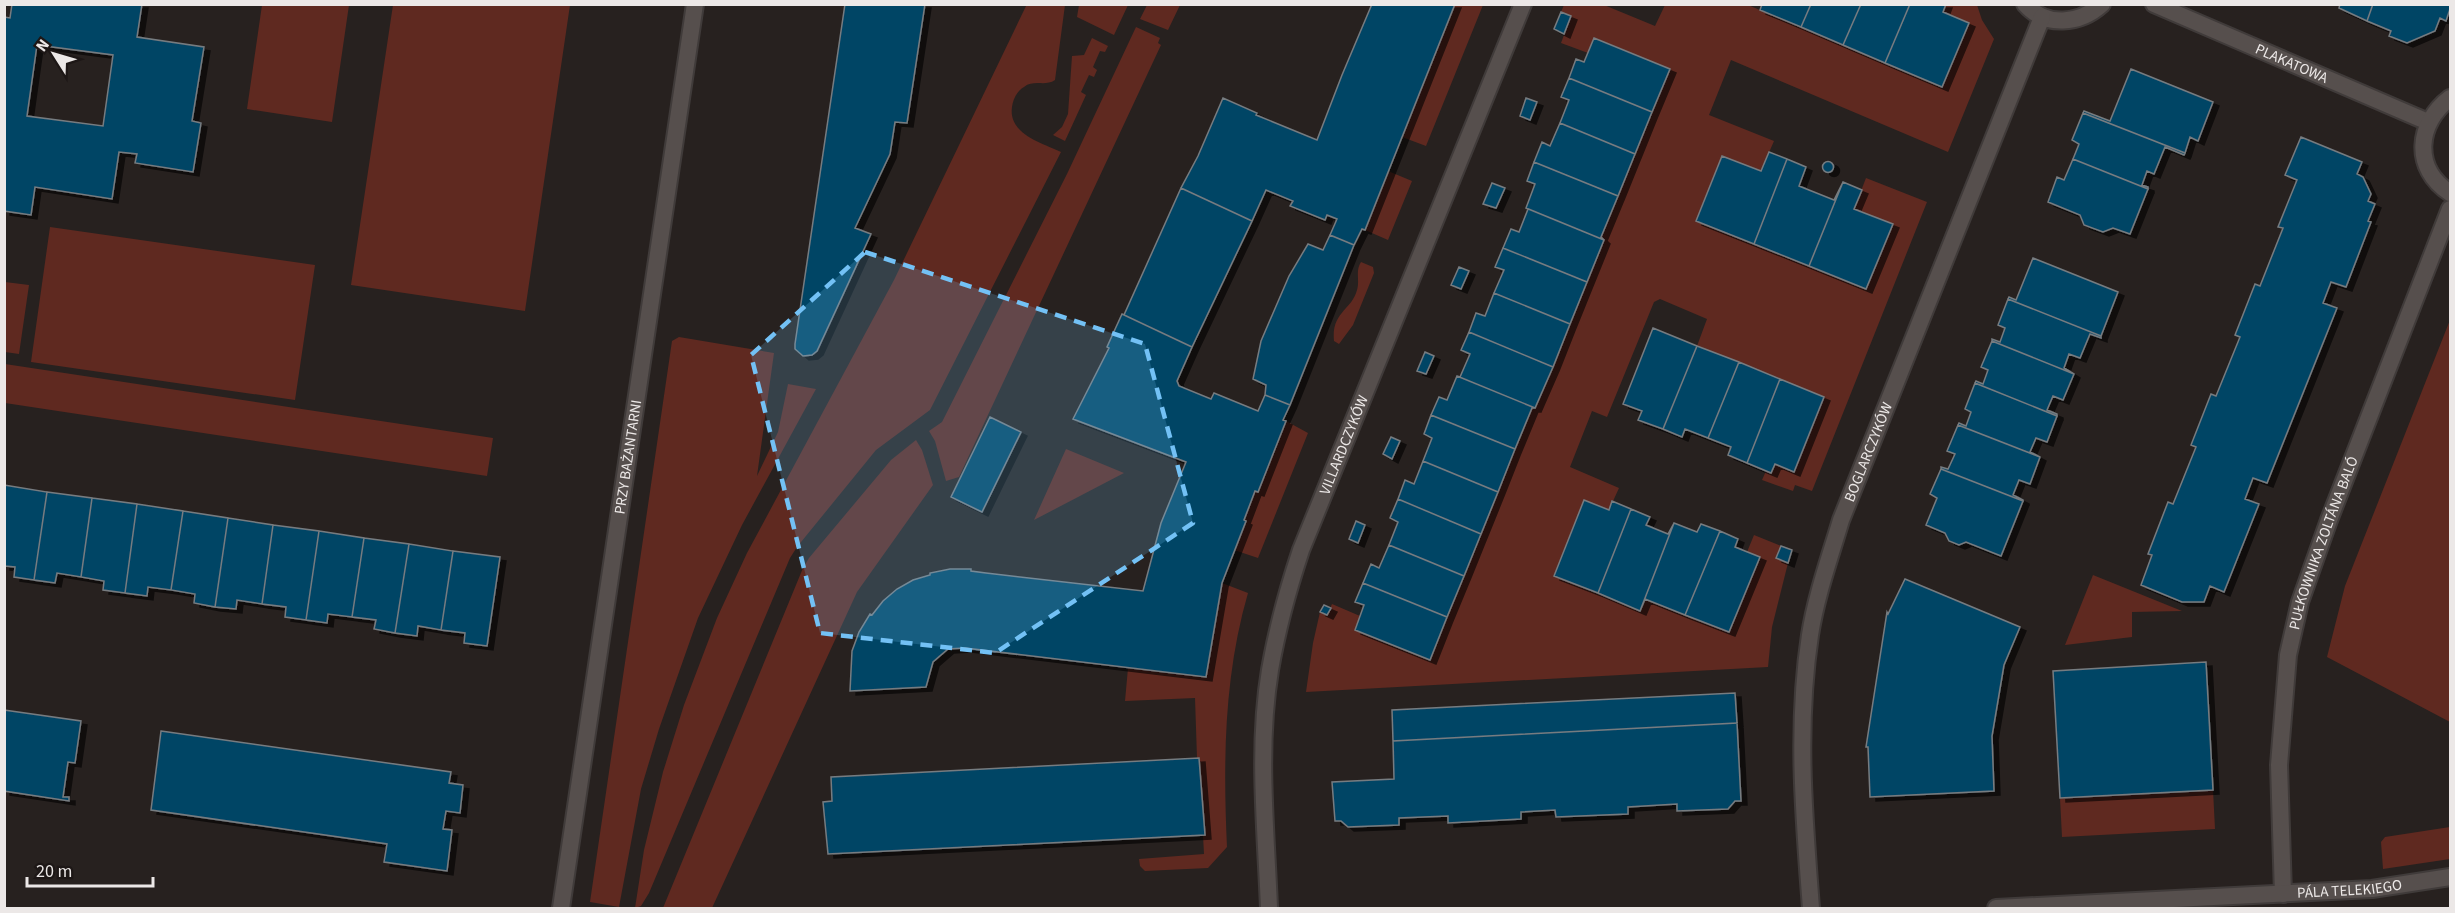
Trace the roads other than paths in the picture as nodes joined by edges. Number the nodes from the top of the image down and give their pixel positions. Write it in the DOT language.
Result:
graph roads {
  1 [pos="695,4"];
  2 [pos="1523,4"];
  3 [pos="2025,4"];
  4 [pos="2102,4"];
  5 [pos="2154,4"];
  6 [pos="2042,17"];
  7 [pos="2451,98"];
  8 [pos="2428,122"];
  9 [pos="2451,193"];
  10 [pos="2451,209"];
  11 [pos="2451,877"];
  12 [pos="2283,894"];
  13 [pos="561,909"];
  14 [pos="1269,909"];
  15 [pos="1811,909"];
  16 [pos="1996,909"];
  1 -- 13 [label="street, PRZY BAŻANTARNI"];
  2 -- 14 [label="street, VILLARDCZYKÓW"];
  3 -- 6 [label="street"];
  4 -- 6 [label="street"];
  5 -- 8 [label="street, PLAKATOWA"];
  6 -- 15 [label="street, BOGLARCZYKÓW"];
  7 -- 8 [label="street"];
  8 -- 9 [label="street"];
  10 -- 12 [label="street, PUŁKOWNIKA ZOLTÁNA BALÓ"];
  11 -- 12 [label="street, PÁLA TELEKIEGO"];
  12 -- 16 [label="street, PÁLA TELEKIEGO"];
}
